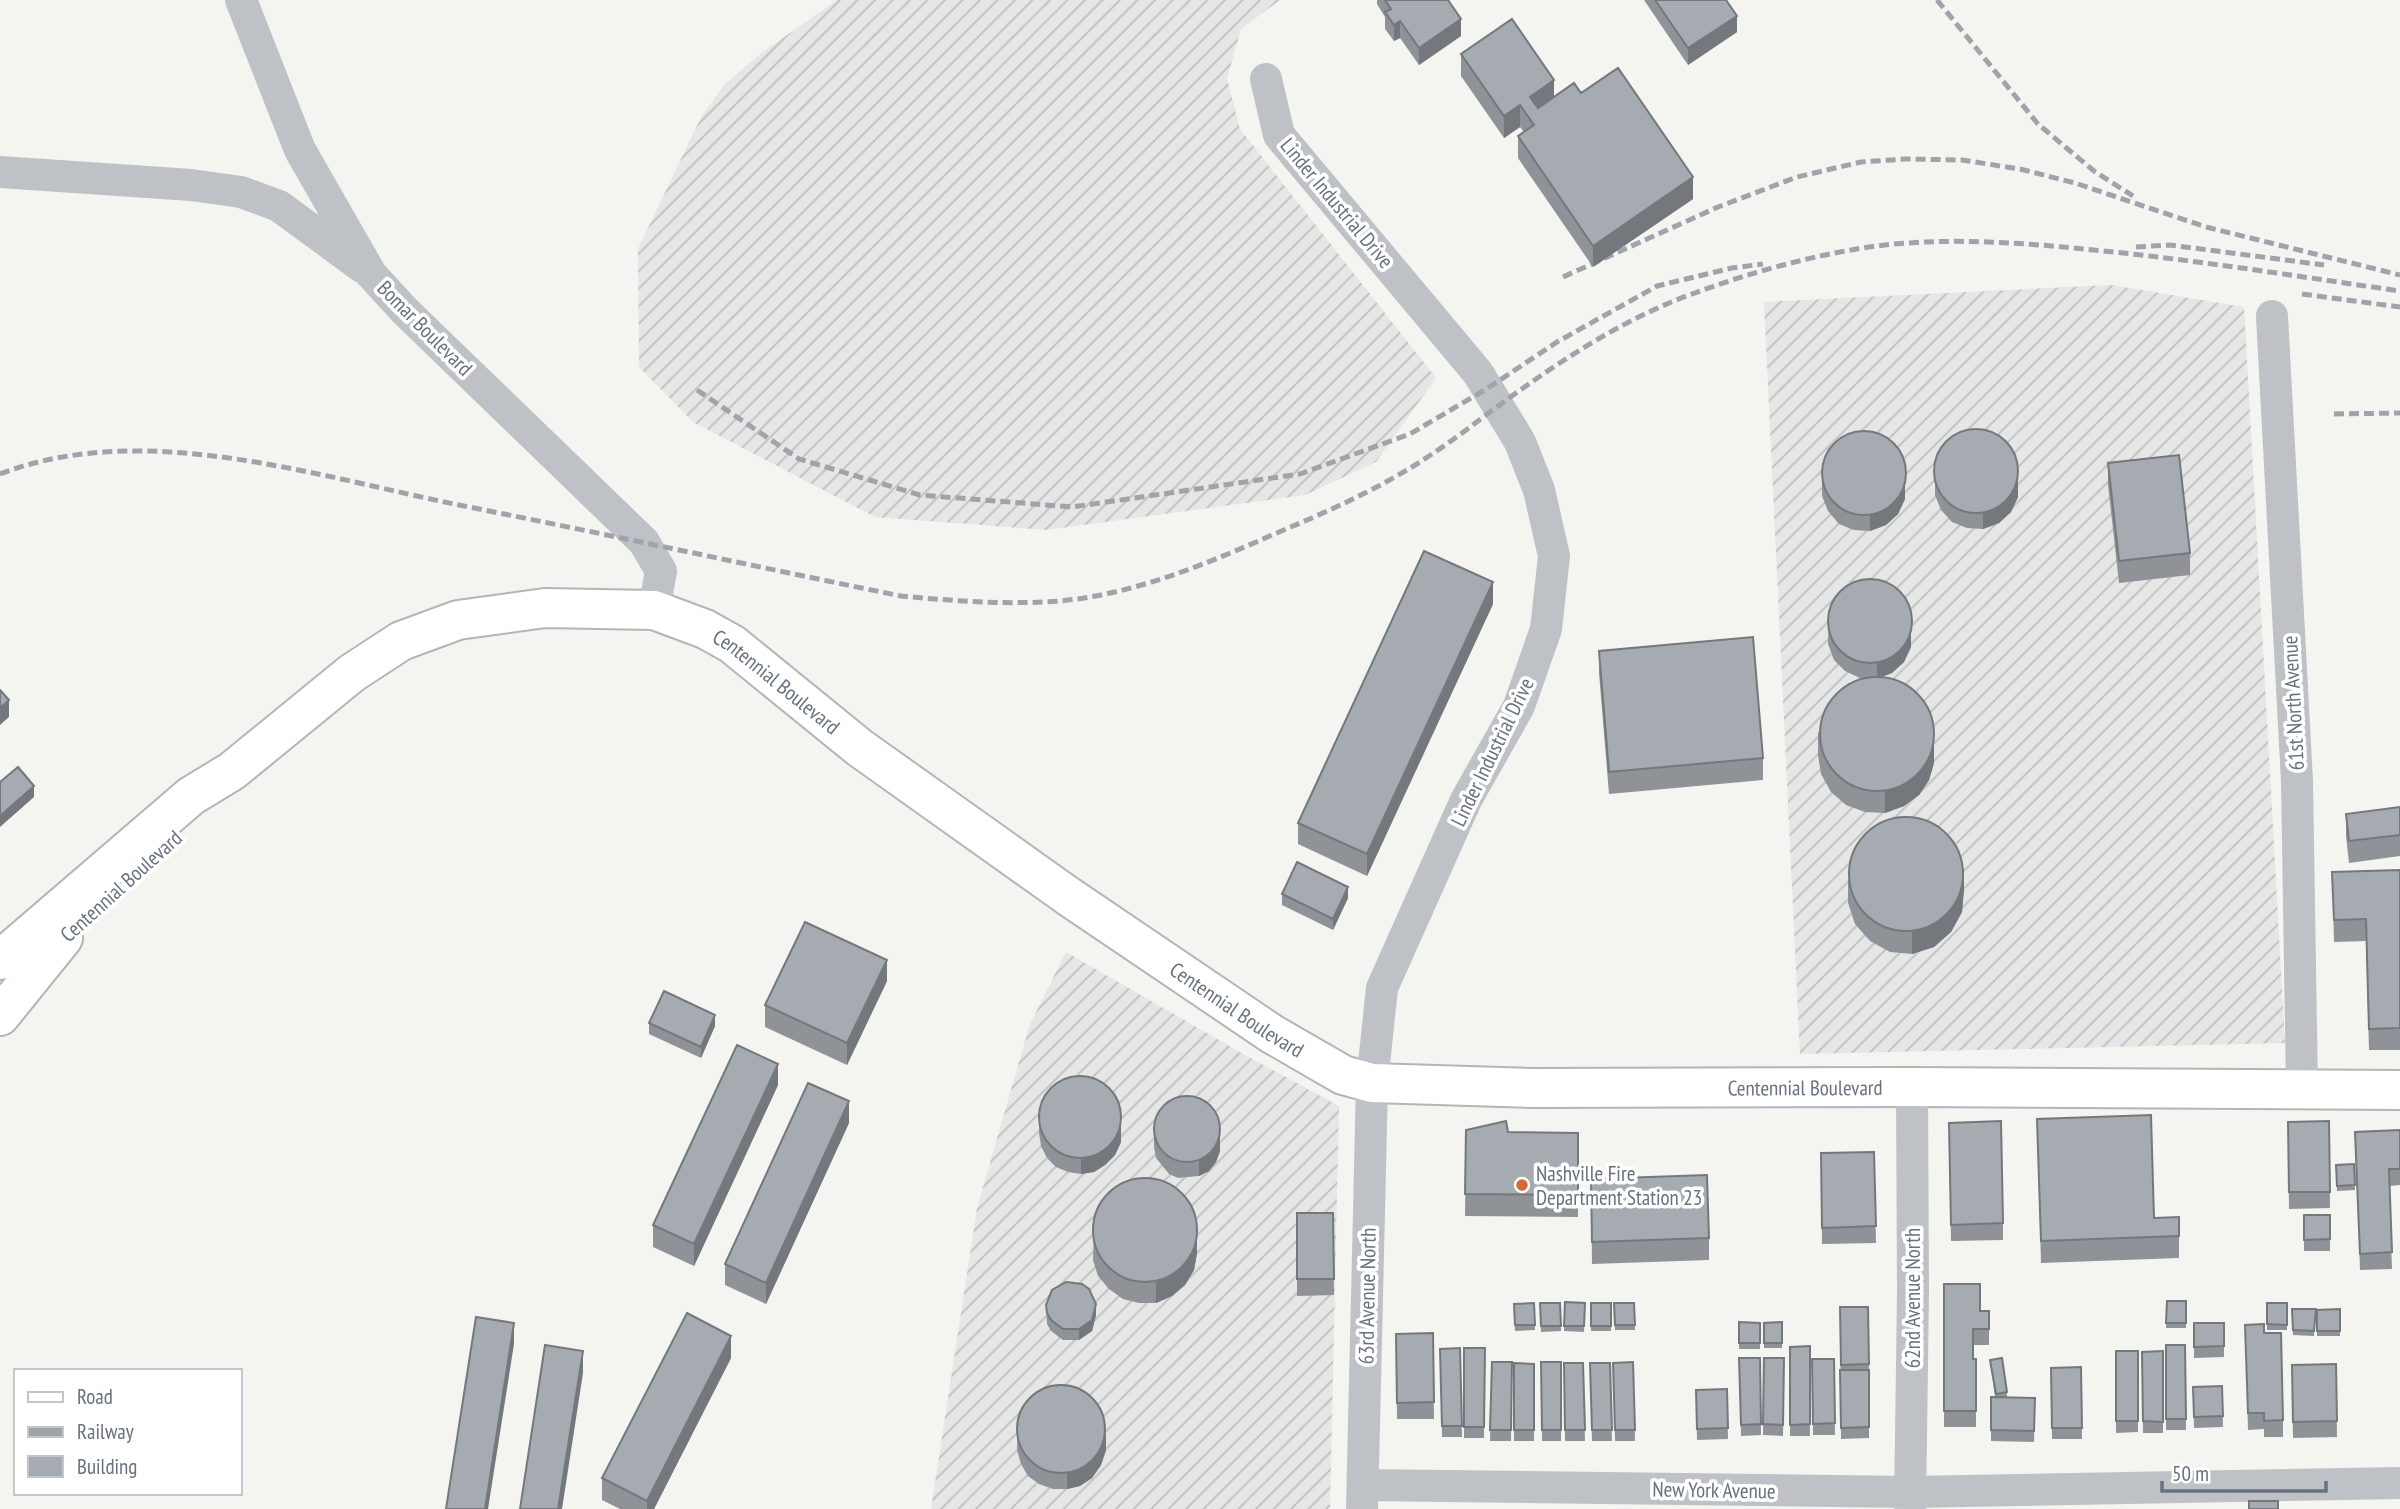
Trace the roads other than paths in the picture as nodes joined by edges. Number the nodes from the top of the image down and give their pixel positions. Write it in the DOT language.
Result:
graph roads {
  1 [pos="241,0"];
  2 [pos="1266,79"];
  3 [pos="0,172"];
  4 [pos="371,274"];
  5 [pos="2272,316"];
  6 [pos="654,610"];
  7 [pos="232,771"];
  8 [pos="63,938"];
  9 [pos="0,960"];
  10 [pos="0,991"];
  11 [pos="0,1016"];
  12 [pos="1372,1083"];
  13 [pos="1912,1087"];
  14 [pos="2302,1090"];
  15 [pos="2400,1090"];
  16 [pos="2400,1483"];
  17 [pos="1362,1497"];
  18 [pos="1910,1501"];
  1 -- 4 [label="street, Bomar Boulevard"];
  2 -- 12 [label="street, Linder Industrial Drive"];
  3 -- 4 [label="street"];
  4 -- 6 [label="street, Bomar Boulevard"];
  5 -- 14 [label="street, 61st North Avenue"];
  6 -- 7 [label="main road, Centennial Boulevard"];
  6 -- 12 [label="main road, Centennial Boulevard"];
  7 -- 8 [label="main road, Centennial Boulevard"];
  7 -- 9 [label="main road, Centennial Boulevard"];
  8 -- 10 [label="main road, Centennial Boulevard"];
  8 -- 11 [label="main road"];
  12 -- 13 [label="main road, Centennial Boulevard"];
  12 -- 17 [label="street, 63rd Avenue North"];
  13 -- 14 [label="main road, Centennial Boulevard"];
  13 -- 18 [label="street, 62nd Avenue North"];
  14 -- 15 [label="main road, Centennial Boulevard"];
  16 -- 18 [label="street, New York Avenue"];
  17 -- 18 [label="street, New York Avenue"];
}
